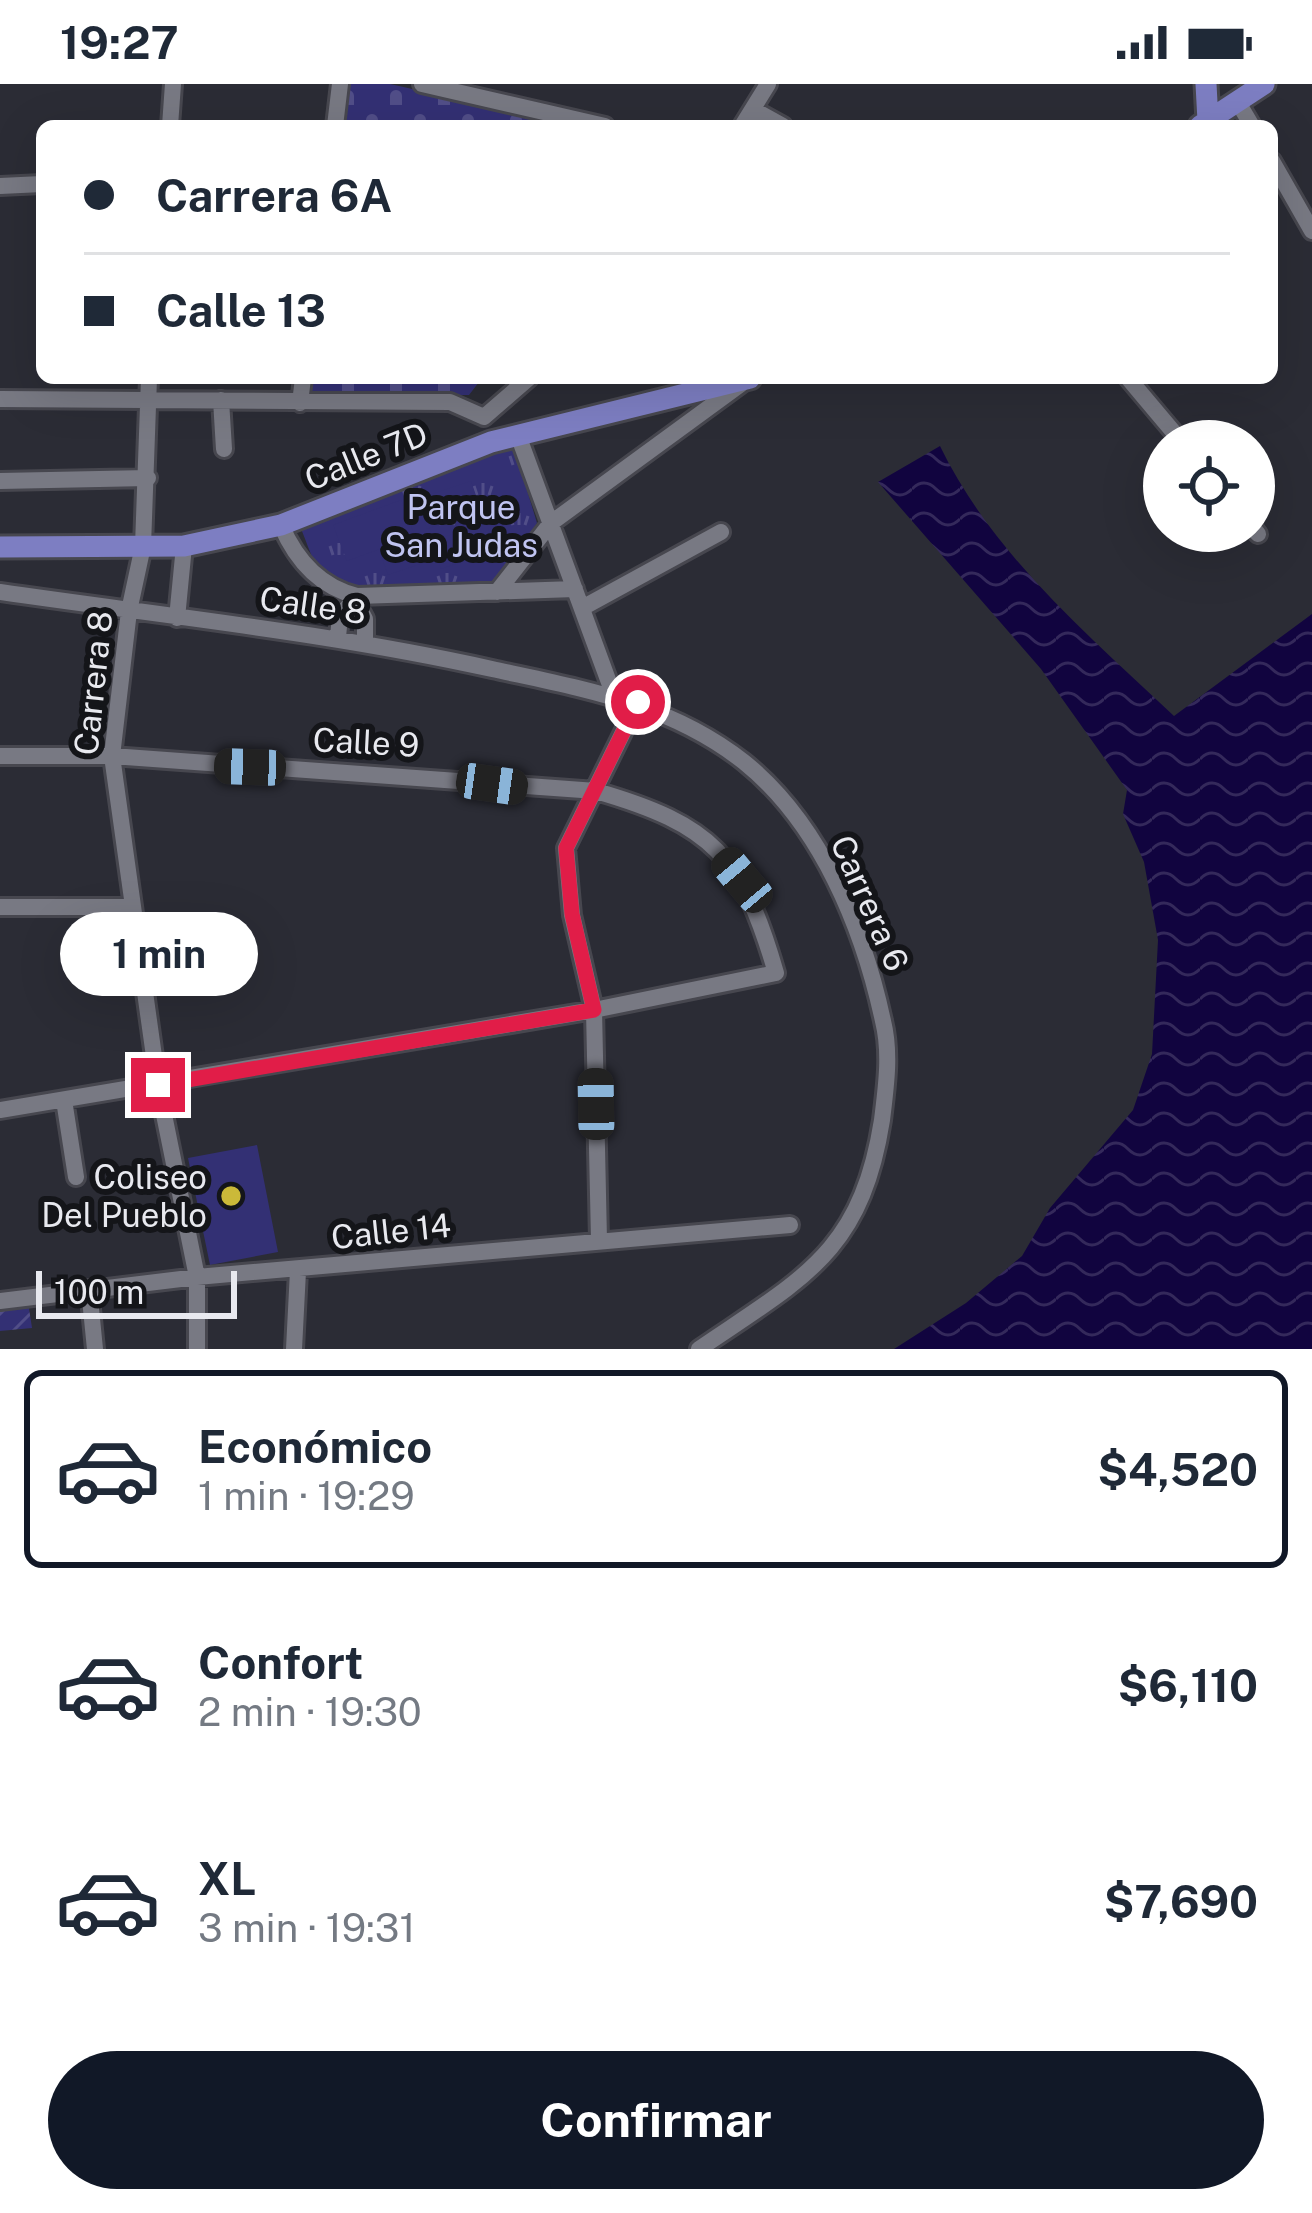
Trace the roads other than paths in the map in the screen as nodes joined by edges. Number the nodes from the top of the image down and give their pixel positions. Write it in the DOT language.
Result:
graph roads {
  1 [pos="173,84"];
  2 [pos="340,84"];
  3 [pos="422,84"];
  4 [pos="768,84"];
  5 [pos="1206,84"];
  6 [pos="1264,84"];
  7 [pos="1239,104"];
  8 [pos="754,110"];
  9 [pos="170,120"];
  10 [pos="336,120"];
  11 [pos="579,120"];
  12 [pos="746,120"];
  13 [pos="772,120"];
  14 [pos="1204,120"];
  15 [pos="1211,120"];
  16 [pos="1248,120"];
  17 [pos="1278,172"];
  18 [pos="36,184"];
  19 [pos="0,185"];
  20 [pos="1312,231"];
  21 [pos="148,384"];
  22 [pos="302,384"];
  23 [pos="522,384"];
  24 [pos="727,384"];
  25 [pos="741,384"];
  26 [pos="1133,384"];
  27 [pos="146,398"];
  28 [pos="0,399"];
  29 [pos="221,400"];
  30 [pos="300,403"];
  31 [pos="484,417"];
  32 [pos="1163,420"];
  33 [pos="518,435"];
  34 [pos="491,442"];
  35 [pos="224,448"];
  36 [pos="148,478"];
  37 [pos="0,481"];
  38 [pos="550,523"];
  39 [pos="281,525"];
  40 [pos="722,532"];
  41 [pos="143,546"];
  42 [pos="184,546"];
  43 [pos="0,547"];
  44 [pos="575,589"];
  45 [pos="0,592"];
  46 [pos="497,592"];
  47 [pos="356,599"];
  48 [pos="582,608"];
  49 [pos="129,611"];
  50 [pos="177,618"];
  51 [pos="338,637"];
  52 [pos="365,640"];
  53 [pos="614,695"];
  54 [pos="638,702"];
  55 [pos="0,756"];
  56 [pos="112,756"];
  57 [pos="596,790"];
  58 [pos="0,907"];
  59 [pos="132,907"];
  60 [pos="594,1010"];
  61 [pos="158,1085"];
  62 [pos="64,1100"];
  63 [pos="0,1110"];
  64 [pos="76,1177"];
  65 [pos="790,1225"];
  66 [pos="599,1240"];
  67 [pos="298,1271"];
  68 [pos="196,1277"];
  69 [pos="89,1288"];
  70 [pos="0,1301"];
  71 [pos="94,1349"];
  72 [pos="197,1349"];
  73 [pos="294,1349"];
  74 [pos="699,1349"];
  1 -- 9 [label="street"];
  2 -- 10 [label="street"];
  3 -- 11 [label="street"];
  4 -- 8 [label="street"];
  5 -- 14 [label="main road"];
  6 -- 7 [label="main road"];
  7 -- 15 [label="main road"];
  7 -- 16 [label="street"];
  8 -- 12 [label="street"];
  8 -- 13 [label="street"];
  17 -- 20 [label="street"];
  18 -- 19 [label="street"];
  21 -- 27 [label="street, Carrera 8"];
  22 -- 30 [label="street"];
  23 -- 31 [label="street"];
  24 -- 33 [label="main road, Calle 7D"];
  25 -- 38 [label="street"];
  26 -- 32 [label="street"];
  27 -- 28 [label="street"];
  27 -- 29 [label="street"];
  27 -- 36 [label="street, Carrera 8"];
  29 -- 30 [label="street"];
  29 -- 35 [label="street"];
  30 -- 31 [label="street"];
  31 -- 34 [label="street"];
  33 -- 34 [label="main road, Calle 7D"];
  33 -- 38 [label="street"];
  34 -- 39 [label="main road, Calle 7D"];
  36 -- 37 [label="street"];
  36 -- 41 [label="street, Carrera 8"];
  38 -- 44 [label="street"];
  38 -- 46 [label="street"];
  39 -- 42 [label="main road, Calle 7D"];
  39 -- 47 [label="street"];
  40 -- 48 [label="street"];
  41 -- 42 [label="main road, Calle 7D"];
  41 -- 43 [label="main road, Calle 7D"];
  41 -- 49 [label="street, Carrera 8"];
  42 -- 50 [label="street"];
  44 -- 46 [label="street"];
  44 -- 48 [label="street"];
  45 -- 49 [label="street, Calle 8"];
  46 -- 47 [label="street"];
  47 -- 51 [label="street"];
  47 -- 52 [label="street"];
  48 -- 53 [label="street"];
  49 -- 50 [label="street, Calle 8"];
  49 -- 56 [label="street, Carrera 8"];
  50 -- 51 [label="street, Calle 8"];
  51 -- 52 [label="street, Calle 8"];
  52 -- 53 [label="street, Calle 8"];
  53 -- 54 [label="street, Carrera 6"];
  54 -- 57 [label="street"];
  54 -- 74 [label="street, Carrera 6"];
  55 -- 56 [label="street, Calle 9"];
  56 -- 57 [label="street, Calle 9"];
  56 -- 59 [label="street, Carrera 8"];
  57 -- 60 [label="street"];
  57 -- 60 [label="street, Calle 9"];
  58 -- 59 [label="street"];
  59 -- 61 [label="street, Carrera 8"];
  60 -- 61 [label="street"];
  60 -- 66 [label="street"];
  61 -- 62 [label="street"];
  61 -- 68 [label="street, Carrera 8"];
  62 -- 63 [label="street"];
  62 -- 64 [label="street"];
  65 -- 66 [label="street, Calle 14"];
  66 -- 67 [label="street, Calle 14"];
  67 -- 68 [label="street, Calle 14"];
  67 -- 73 [label="street"];
  68 -- 69 [label="street, Calle 14"];
  68 -- 72 [label="street, Carrera 8"];
  69 -- 70 [label="street, Calle 14"];
  69 -- 71 [label="street"];
}
